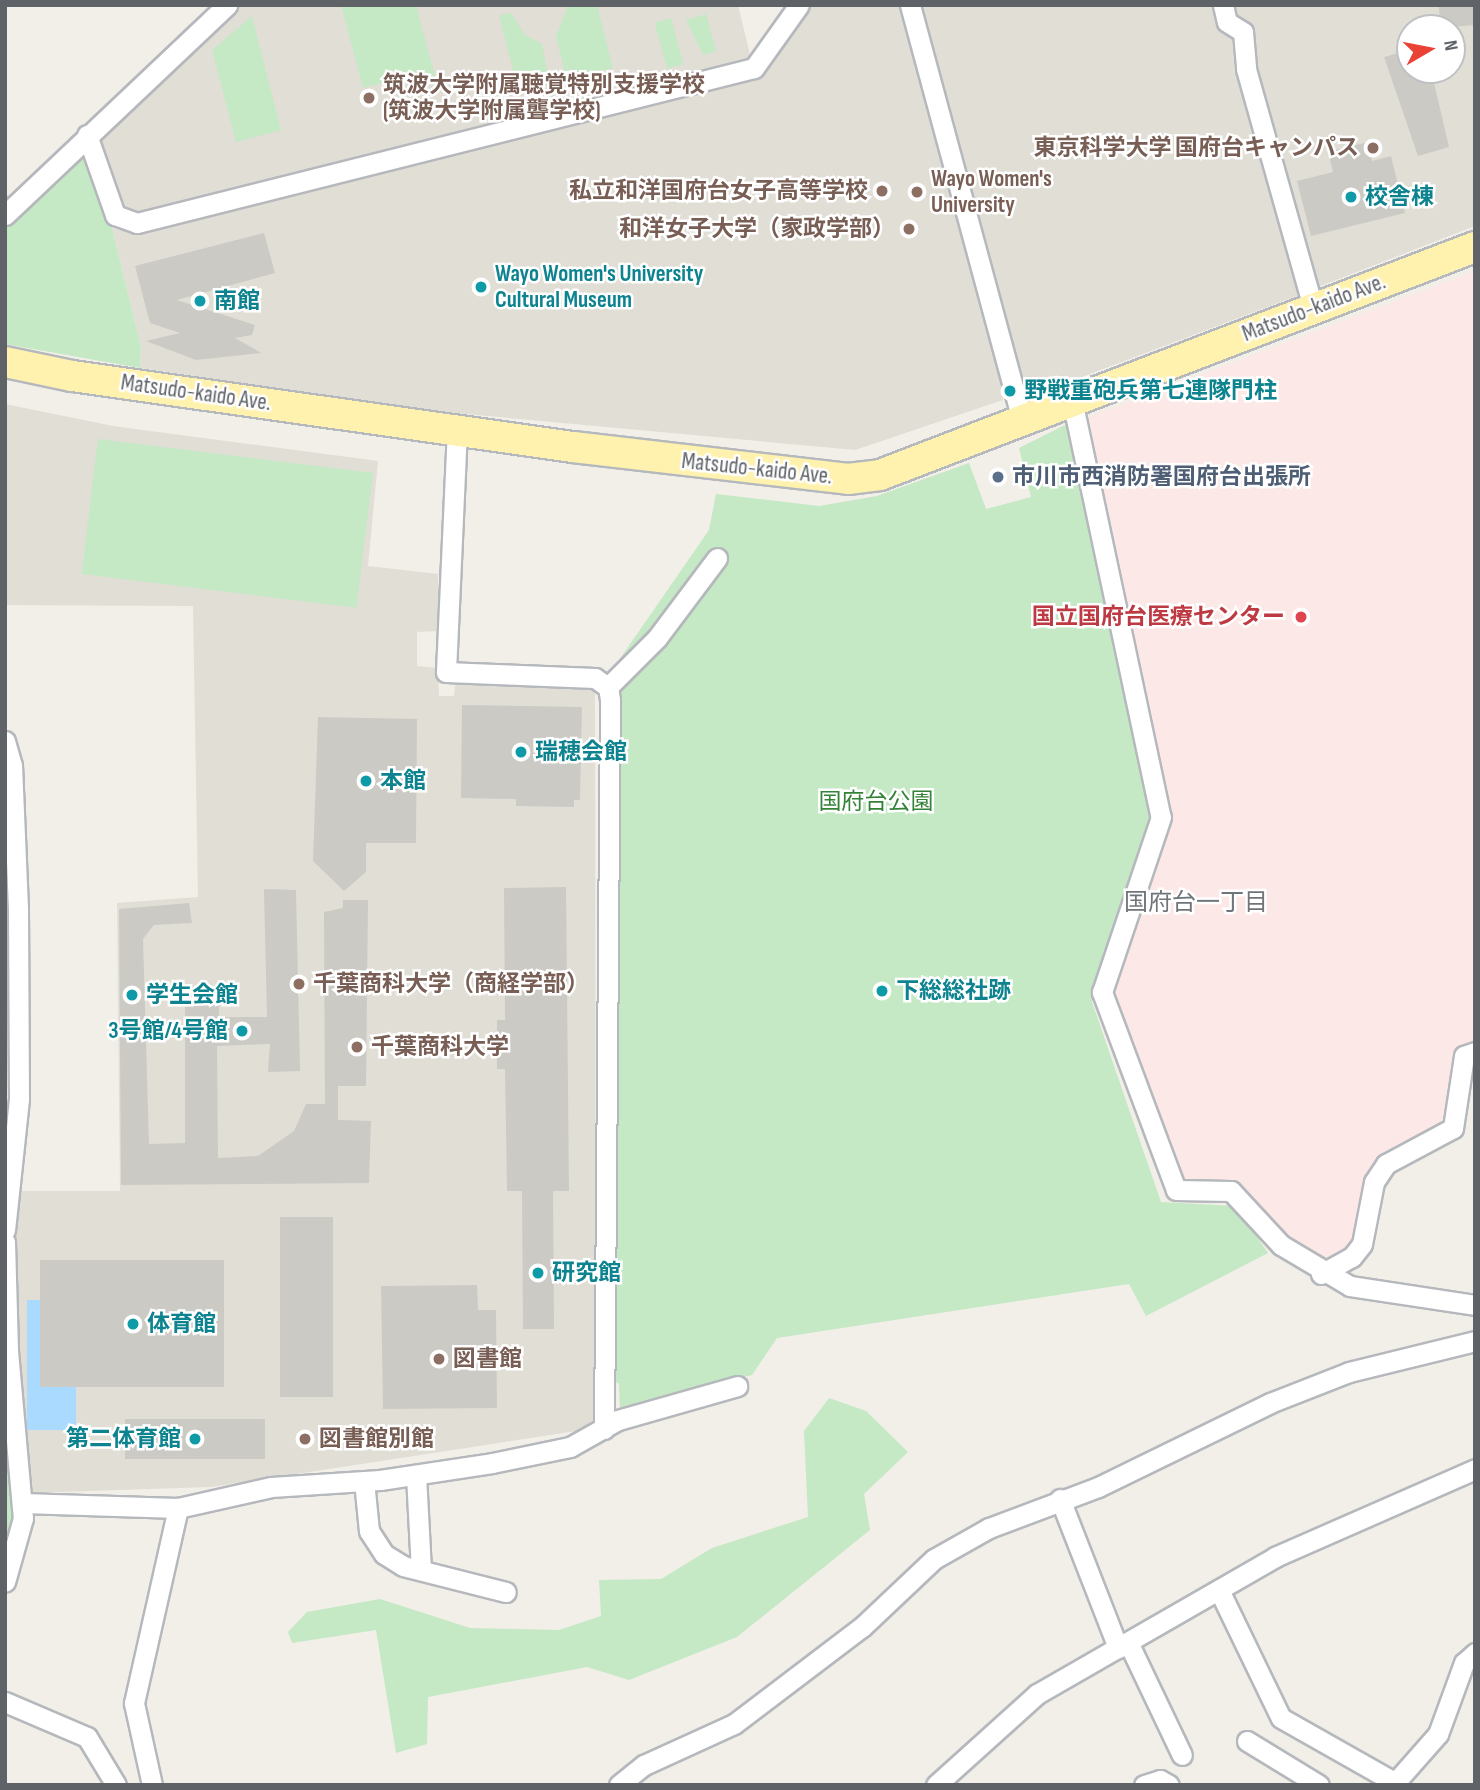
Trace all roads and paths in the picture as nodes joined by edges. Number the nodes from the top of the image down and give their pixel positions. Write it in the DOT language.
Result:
graph roads {
  1 [pos="226,5"];
  2 [pos="799,5"];
  3 [pos="910,5"];
  4 [pos="1223,5"];
  5 [pos="88,135"];
  6 [pos="5,215"];
  7 [pos="1475,247"];
  8 [pos="1313,308"];
  9 [pos="5,362"];
  10 [pos="1072,400"];
  11 [pos="1022,420"];
  12 [pos="457,429"];
  13 [pos="717,558"];
  14 [pos="608,687"];
  15 [pos="5,741"];
  16 [pos="1475,1052"];
  17 [pos="5,1230"];
  18 [pos="5,1242"];
  19 [pos="1321,1273"];
  20 [pos="1475,1306"];
  21 [pos="1475,1341"];
  22 [pos="737,1386"];
  23 [pos="604,1429"];
  24 [pos="1475,1469"];
  25 [pos="416,1475"];
  26 [pos="365,1481"];
  27 [pos="1060,1499"];
  28 [pos="22,1503"];
  29 [pos="178,1508"];
  30 [pos="421,1570"];
  31 [pos="5,1582"];
  32 [pos="1219,1590"];
  33 [pos="506,1592"];
  34 [pos="1123,1645"];
  35 [pos="1475,1653"];
  36 [pos="5,1702"];
  37 [pos="1247,1741"];
  38 [pos="1182,1755"];
  39 [pos="1394,1784"];
  40 [pos="116,1785"];
  41 [pos="152,1785"];
  42 [pos="619,1785"];
  43 [pos="936,1785"];
  44 [pos="1144,1785"];
  45 [pos="1169,1785"];
  46 [pos="1319,1785"];
  1 -- 5 [label="street"];
  2 -- 5 [label="street"];
  3 -- 11 [label="street"];
  4 -- 8 [label="street"];
  5 -- 6 [label="street"];
  7 -- 8 [label="main road, Matsudo-kaido Ave."];
  8 -- 10 [label="main road, Matsudo-kaido Ave."];
  9 -- 12 [label="main road, Matsudo-kaido Ave."];
  10 -- 11 [label="main road, Matsudo-kaido Ave."];
  10 -- 19 [label="street"];
  11 -- 12 [label="main road, Matsudo-kaido Ave."];
  12 -- 14 [label="street"];
  13 -- 14 [label="street"];
  14 -- 23 [label="street"];
  15 -- 17 [label="street"];
  16 -- 19 [label="street"];
  18 -- 28 [label="street"];
  19 -- 20 [label="street"];
  21 -- 27 [label="street"];
  22 -- 23 [label="street"];
  23 -- 25 [label="street"];
  24 -- 32 [label="street"];
  25 -- 26 [label="street"];
  25 -- 30 [label="street"];
  26 -- 29 [label="street"];
  26 -- 30 [label="street"];
  27 -- 34 [label="street"];
  27 -- 42 [label="street"];
  28 -- 29 [label="street"];
  28 -- 31 [label="street"];
  29 -- 41 [label="street"];
  30 -- 33 [label="street"];
  32 -- 34 [label="street"];
  32 -- 39 [label="street"];
  34 -- 38 [label="street"];
  34 -- 43 [label="street"];
  35 -- 39 [label="street"];
  36 -- 40 [label="street"];
  37 -- 46 [label="street"];
  44 -- 45 [label="street"];
}
